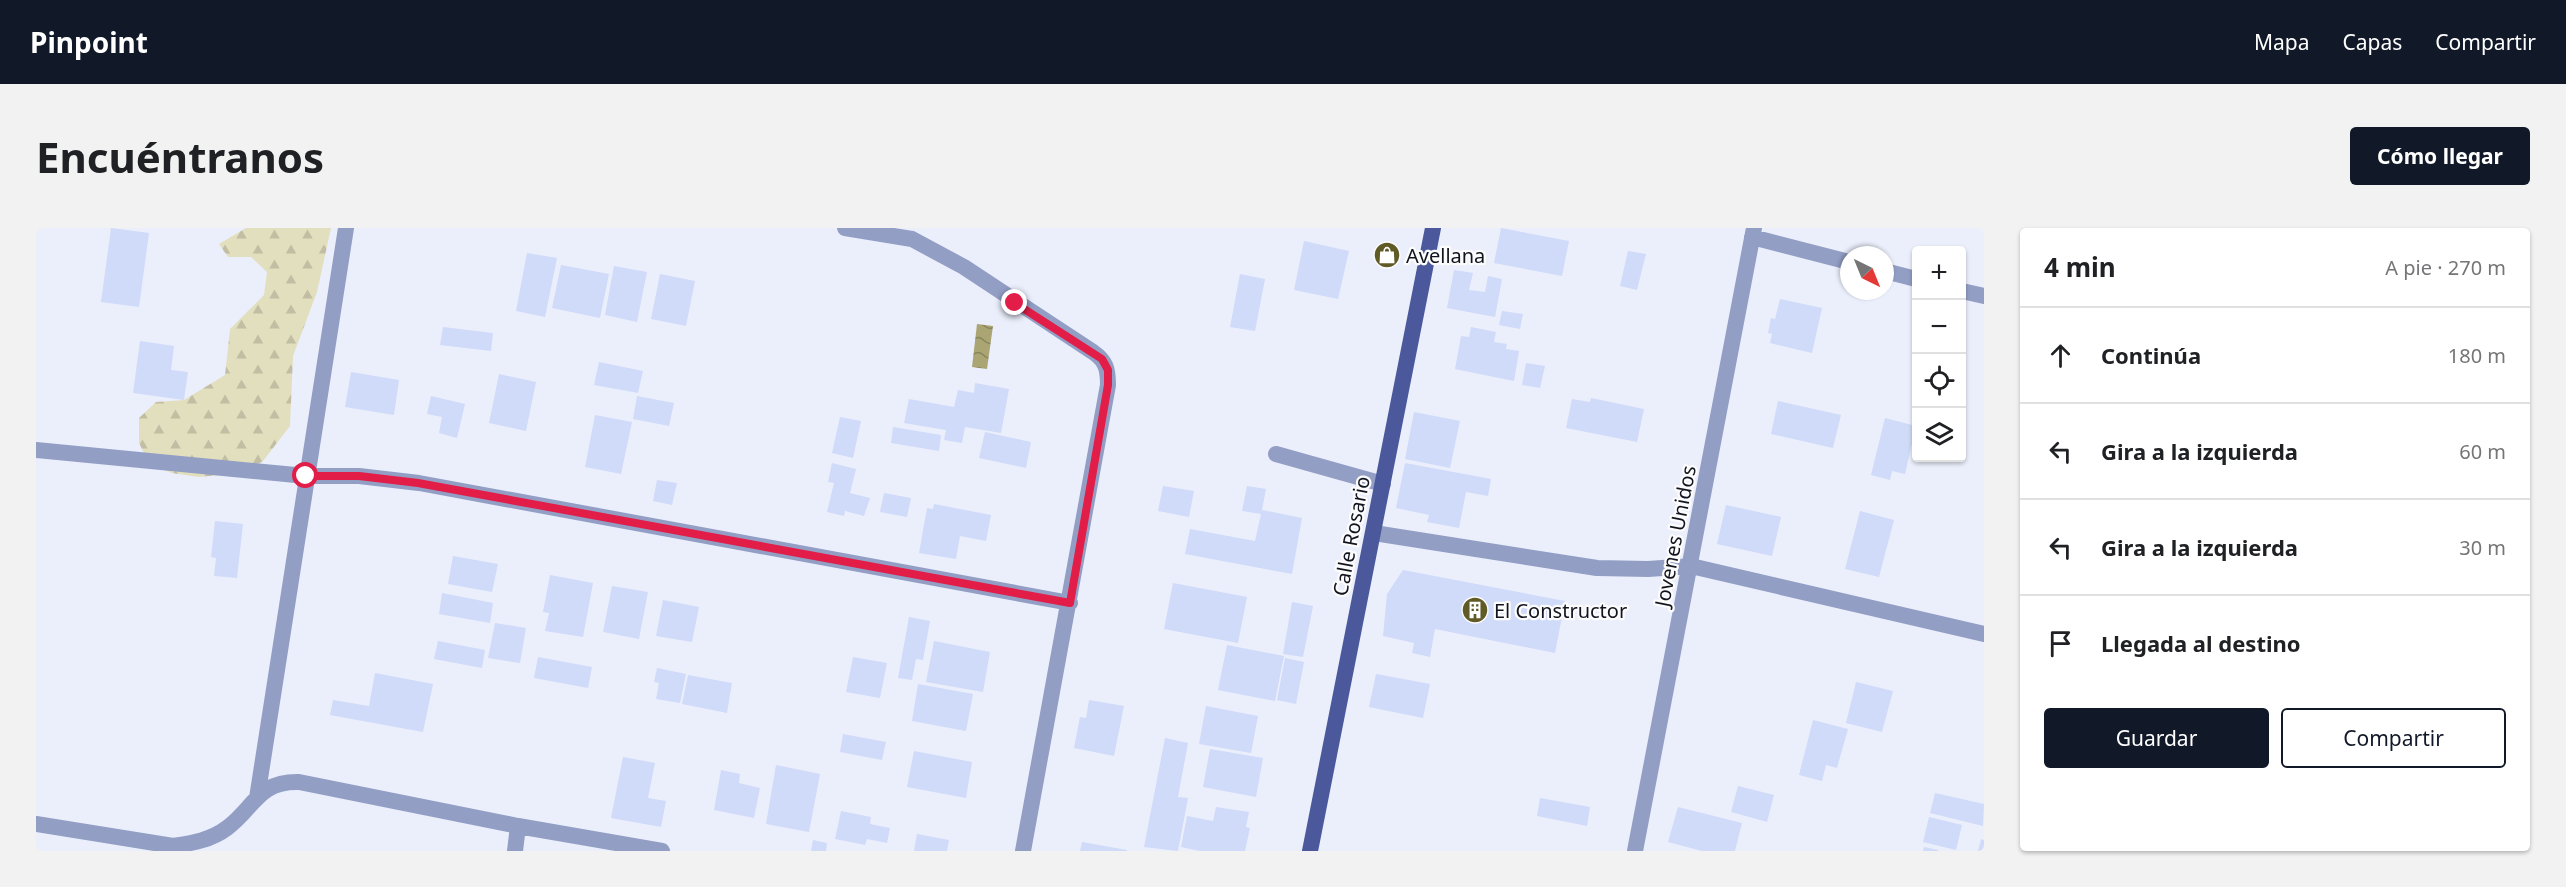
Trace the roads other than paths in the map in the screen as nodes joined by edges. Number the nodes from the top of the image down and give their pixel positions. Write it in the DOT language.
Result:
graph roads {
  1 [pos="346,228"];
  2 [pos="845,228"];
  3 [pos="1433,228"];
  4 [pos="887,231"];
  5 [pos="1753,232"];
  6 [pos="1840,259"];
  7 [pos="1894,273"];
  8 [pos="1912,278"];
  9 [pos="1966,292"];
  10 [pos="1984,296"];
  11 [pos="36,450"];
  12 [pos="1276,454"];
  13 [pos="306,476"];
  14 [pos="1383,484"];
  15 [pos="1374,533"];
  16 [pos="1691,566"];
  17 [pos="1070,603"];
  18 [pos="1984,634"];
  19 [pos="257,798"];
  20 [pos="36,824"];
  21 [pos="518,826"];
  22 [pos="515,851"];
  23 [pos="662,851"];
  24 [pos="1023,851"];
  25 [pos="1310,851"];
  26 [pos="1635,851"];
  1 -- 13 [label="street"];
  2 -- 4 [label="street"];
  3 -- 14 [label="main road, Calle Rosario"];
  4 -- 17 [label="street"];
  5 -- 6 [label="street"];
  5 -- 16 [label="street, Jovenes Unidos"];
  7 -- 8 [label="street"];
  9 -- 10 [label="street"];
  11 -- 13 [label="street"];
  12 -- 14 [label="street"];
  13 -- 17 [label="street"];
  13 -- 19 [label="street"];
  14 -- 15 [label="main road, Calle Rosario"];
  15 -- 16 [label="street"];
  15 -- 25 [label="main road, Calle Rosario"];
  16 -- 18 [label="street"];
  16 -- 26 [label="street, Jovenes Unidos"];
  17 -- 24 [label="street"];
  19 -- 20 [label="street"];
  19 -- 21 [label="street"];
  21 -- 22 [label="street"];
  21 -- 23 [label="street"];
}
